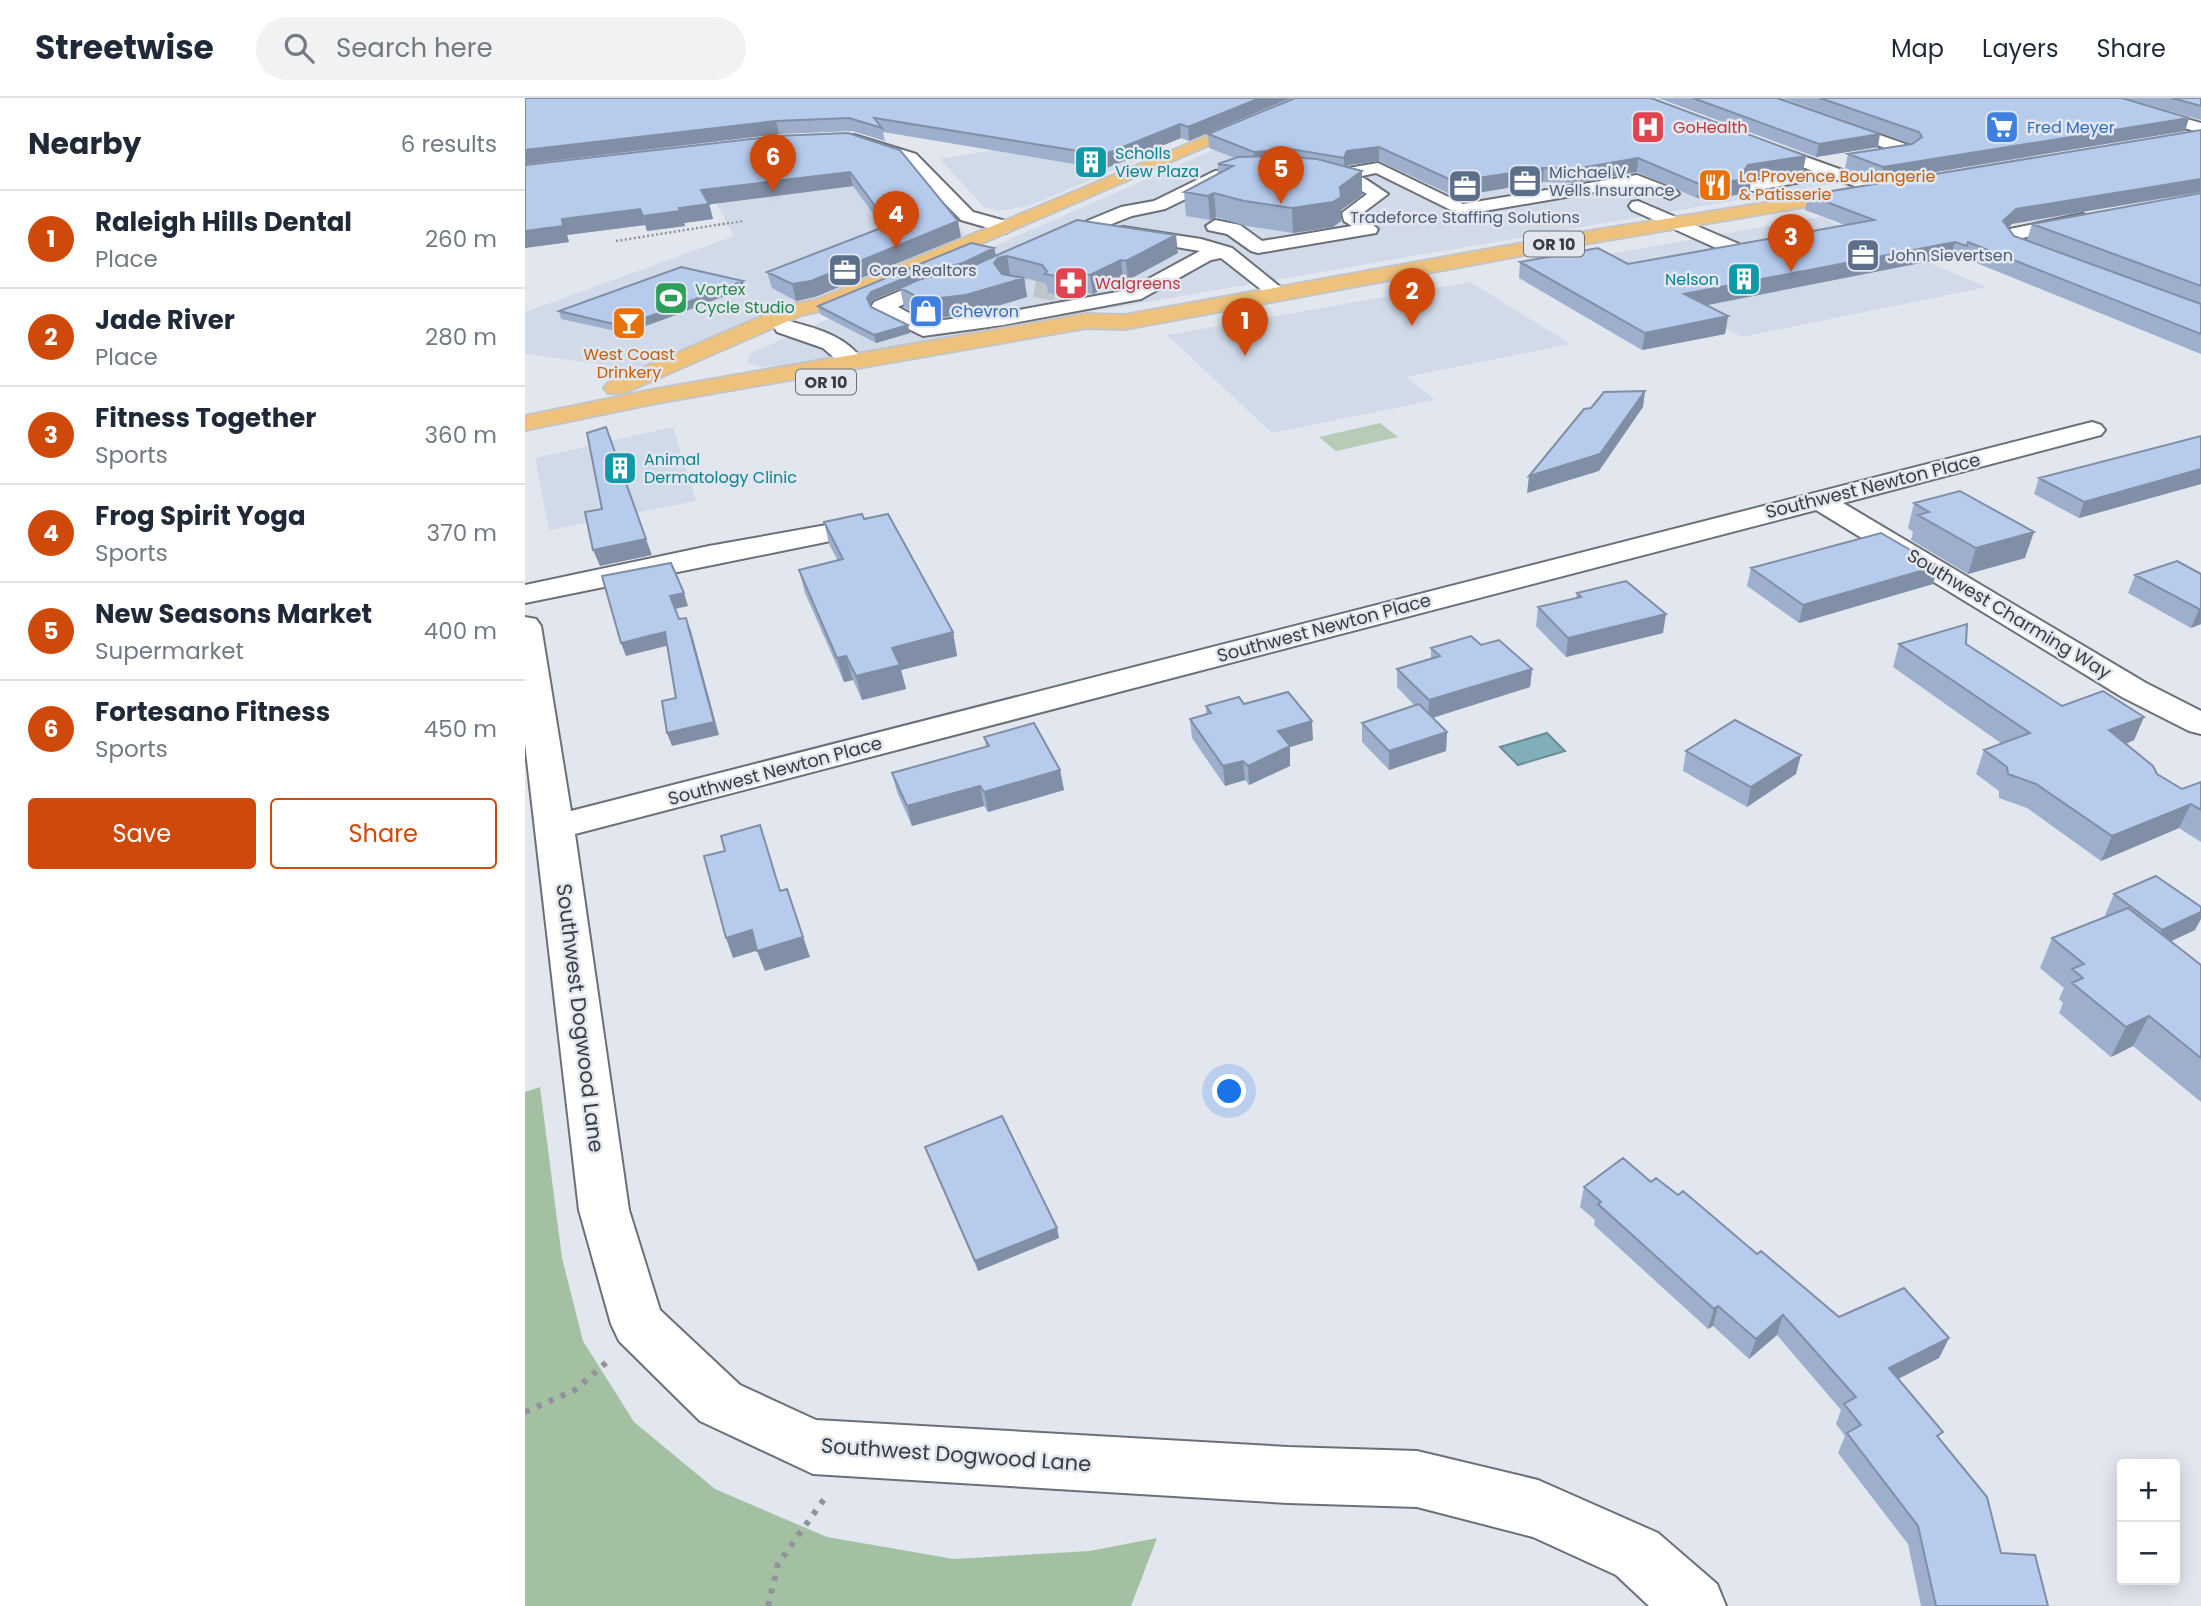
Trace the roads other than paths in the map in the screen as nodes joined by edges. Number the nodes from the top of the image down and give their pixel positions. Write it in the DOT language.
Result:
graph roads {
  1 [pos="1311,98"];
  2 [pos="1760,98"];
  3 [pos="2099,98"];
  4 [pos="1794,109"];
  5 [pos="1819,110"];
  6 [pos="2201,128"];
  7 [pos="1735,135"];
  8 [pos="2201,136"];
  9 [pos="838,139"];
  10 [pos="2177,140"];
  11 [pos="1818,170"];
  12 [pos="1290,171"];
  13 [pos="1251,173"];
  14 [pos="1324,177"];
  15 [pos="1752,186"];
  16 [pos="1901,186"];
  17 [pos="1597,187"];
  18 [pos="1878,189"];
  19 [pos="1854,193"];
  20 [pos="1629,202"];
  21 [pos="1127,211"];
  22 [pos="2098,217"];
  23 [pos="1169,218"];
  24 [pos="1194,222"];
  25 [pos="1675,222"];
  26 [pos="1006,226"];
  27 [pos="1732,248"];
  28 [pos="1225,252"];
  29 [pos="2067,264"];
  30 [pos="902,271"];
  31 [pos="914,292"];
  32 [pos="1279,294"];
  33 [pos="992,299"];
  34 [pos="822,305"];
  35 [pos="981,322"];
  36 [pos="1125,322"];
  37 [pos="1009,326"];
  38 [pos="785,327"];
  39 [pos="726,353"];
  40 [pos="853,362"];
  41 [pos="762,377"];
  42 [pos="571,412"];
  43 [pos="525,423"];
  44 [pos="2092,430"];
  45 [pos="525,433"];
  46 [pos="525,439"];
  47 [pos="1819,500"];
  48 [pos="860,527"];
  49 [pos="525,594"];
  50 [pos="525,626"];
  51 [pos="2201,724"];
  52 [pos="555,827"];
  53 [pos="1695,1606"];
  1 -- 26 [label="main road"];
  2 -- 4 [label="street"];
  3 -- 6 [label="street"];
  4 -- 5 [label="street"];
  4 -- 11 [label="street"];
  7 -- 11 [label="street"];
  8 -- 10 [label="main road"];
  9 -- 26 [label="street"];
  11 -- 15 [label="street"];
  11 -- 16 [label="street"];
  11 -- 18 [label="street"];
  11 -- 19 [label="street"];
  12 -- 14 [label="street"];
  13 -- 21 [label="street"];
  14 -- 17 [label="street"];
  14 -- 24 [label="street"];
  16 -- 18 [label="main road, OR 10"];
  17 -- 20 [label="street"];
  17 -- 20 [label="street"];
  18 -- 19 [label="main road, OR 10"];
  19 -- 25 [label="main road, OR 10"];
  20 -- 25 [label="street"];
  21 -- 23 [label="street"];
  21 -- 28 [label="street"];
  22 -- 29 [label="street"];
  25 -- 27 [label="street"];
  25 -- 32 [label="main road, OR 10"];
  26 -- 30 [label="main road"];
  28 -- 32 [label="street"];
  28 -- 37 [label="street"];
  30 -- 31 [label="street"];
  30 -- 34 [label="main road"];
  31 -- 35 [label="street"];
  31 -- 35 [label="street"];
  32 -- 36 [label="main road, OR 10"];
  33 -- 37 [label="street"];
  34 -- 38 [label="main road"];
  34 -- 42 [label="main road"];
  35 -- 37 [label="street"];
  36 -- 37 [label="main road, OR 10"];
  36 -- 46 [label="main road, OR 10"];
  37 -- 40 [label="main road, OR 10"];
  38 -- 39 [label="main road"];
  38 -- 40 [label="street"];
  39 -- 41 [label="main road"];
  39 -- 42 [label="main road"];
  40 -- 41 [label="main road, OR 10"];
  41 -- 42 [label="main road, OR 10"];
  42 -- 43 [label="main road, OR 10"];
  42 -- 45 [label="main road"];
  44 -- 47 [label="street, Southwest Newton Place"];
  47 -- 51 [label="street, Southwest Charming Way"];
  47 -- 52 [label="street, Southwest Newton Place"];
  48 -- 49 [label="street"];
  50 -- 52 [label="street, Southwest Dogwood Lane"];
  52 -- 53 [label="street, Southwest Dogwood Lane"];
}
